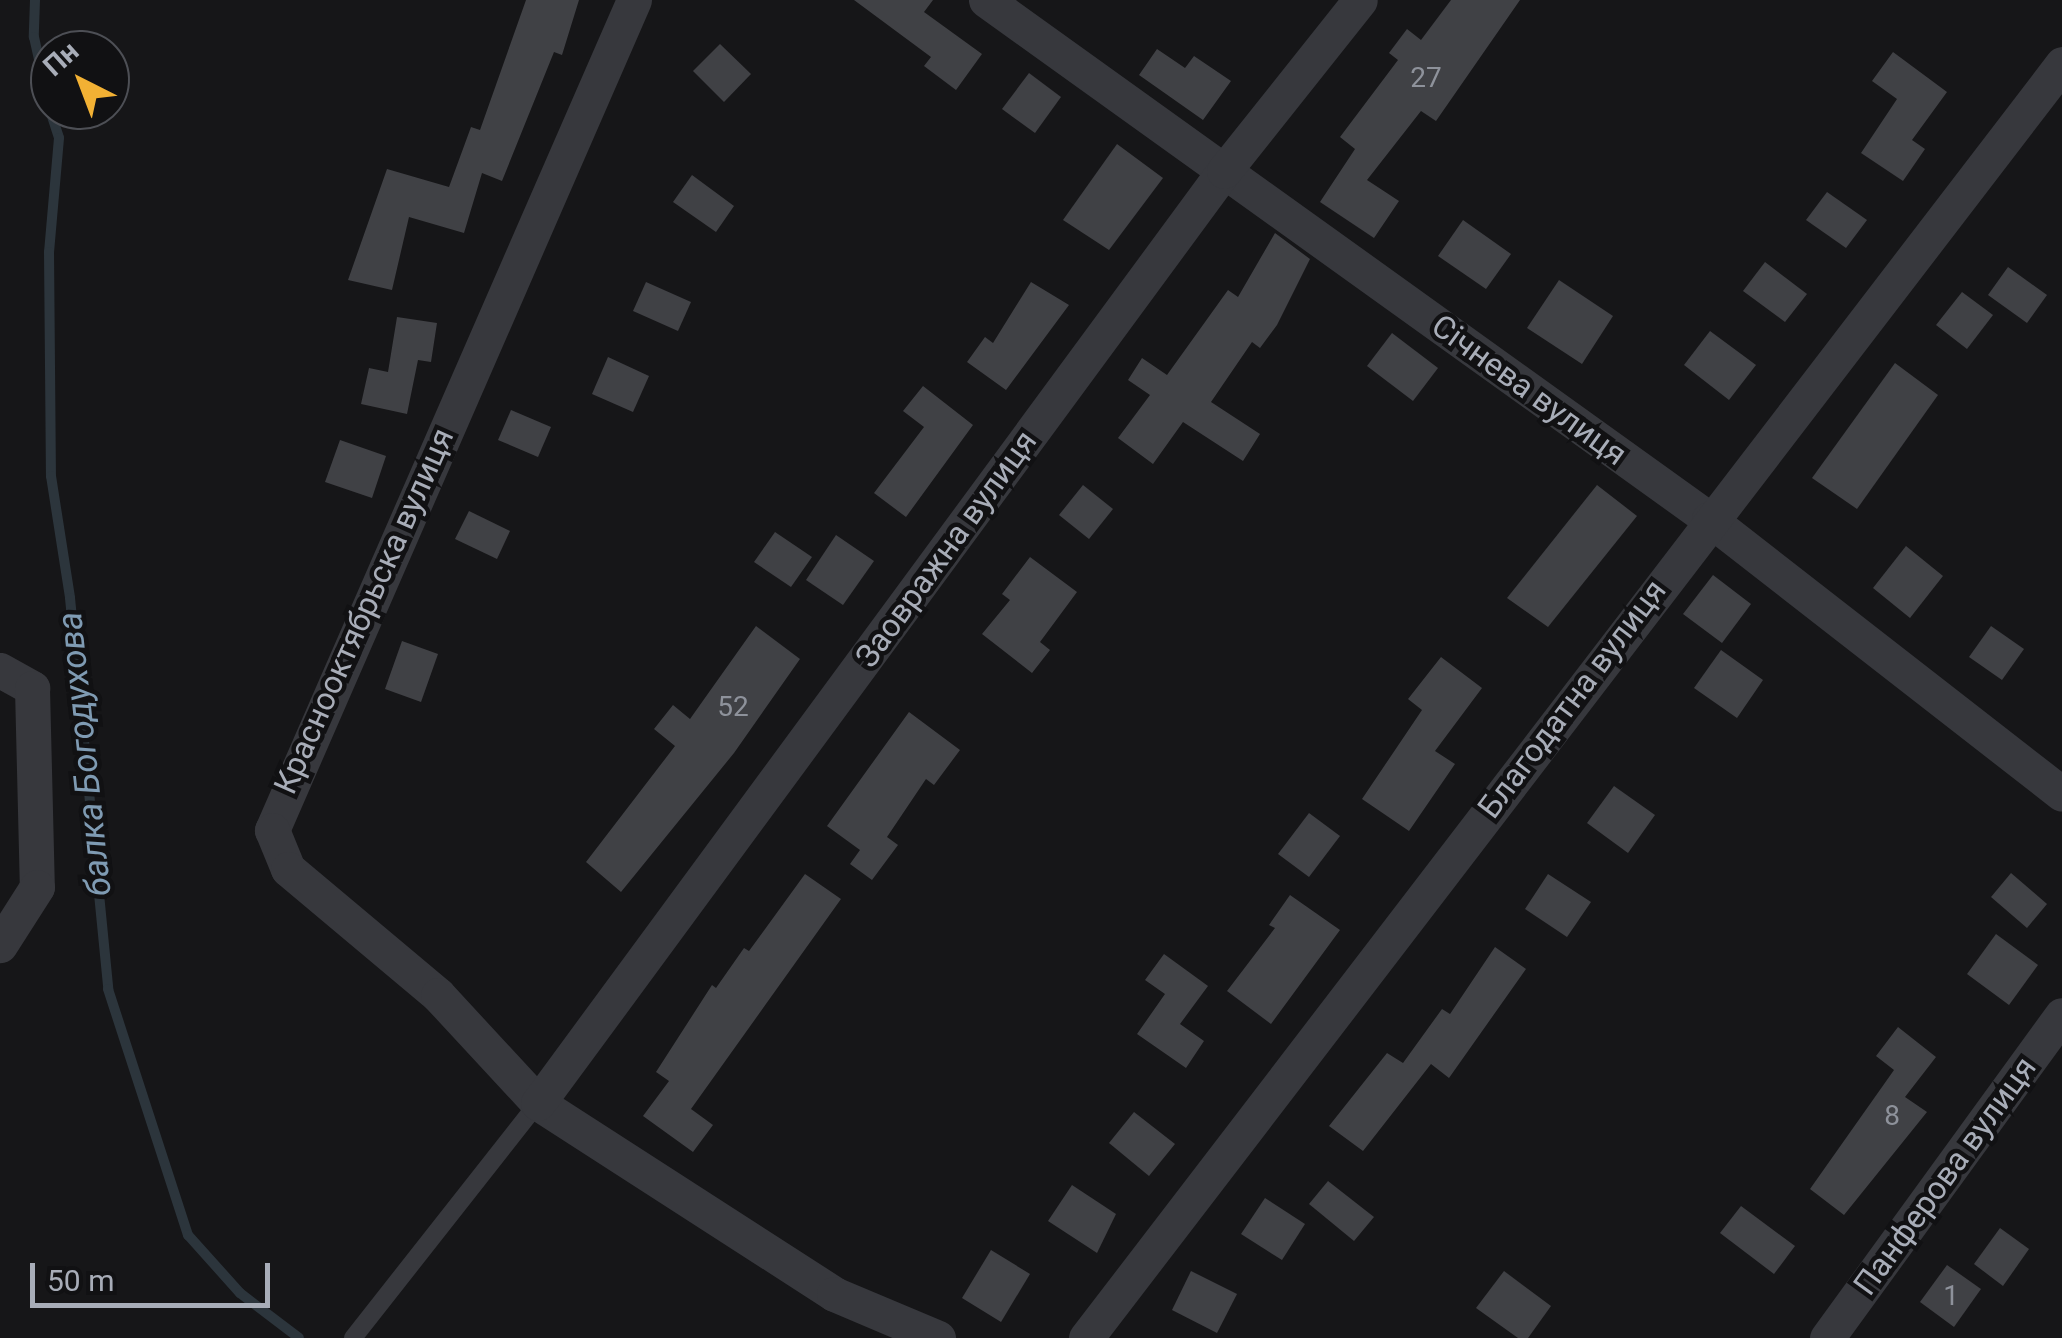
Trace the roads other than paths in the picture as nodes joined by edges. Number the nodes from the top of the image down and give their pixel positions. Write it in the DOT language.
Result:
graph roads {
  1 [pos="634,0"];
  2 [pos="986,0"];
  3 [pos="1360,0"];
  4 [pos="2062,64"];
  5 [pos="1224,171"];
  6 [pos="1708,519"];
  7 [pos="0,670"];
  8 [pos="2062,794"];
  9 [pos="0,945"];
  10 [pos="2062,1015"];
  11 [pos="538,1103"];
  12 [pos="352,1338"];
  13 [pos="938,1338"];
  14 [pos="1086,1338"];
  15 [pos="1827,1338"];
  1 -- 11 [label="street, Краснооктябрьска вулиця"];
  2 -- 5 [label="street, Січнева вулиця"];
  3 -- 5 [label="street, Заовражна вулиця"];
  4 -- 6 [label="street, Благодатна вулиця"];
  5 -- 6 [label="street, Січнева вулиця"];
  5 -- 11 [label="street, Заовражна вулиця"];
  6 -- 8 [label="street, Січнева вулиця"];
  6 -- 14 [label="street, Благодатна вулиця"];
  7 -- 9 [label="street"];
  10 -- 15 [label="street, Панферова вулиця"];
  11 -- 12 [label="lane"];
  11 -- 13 [label="street, Краснооктябрьска вулиця"];
}
